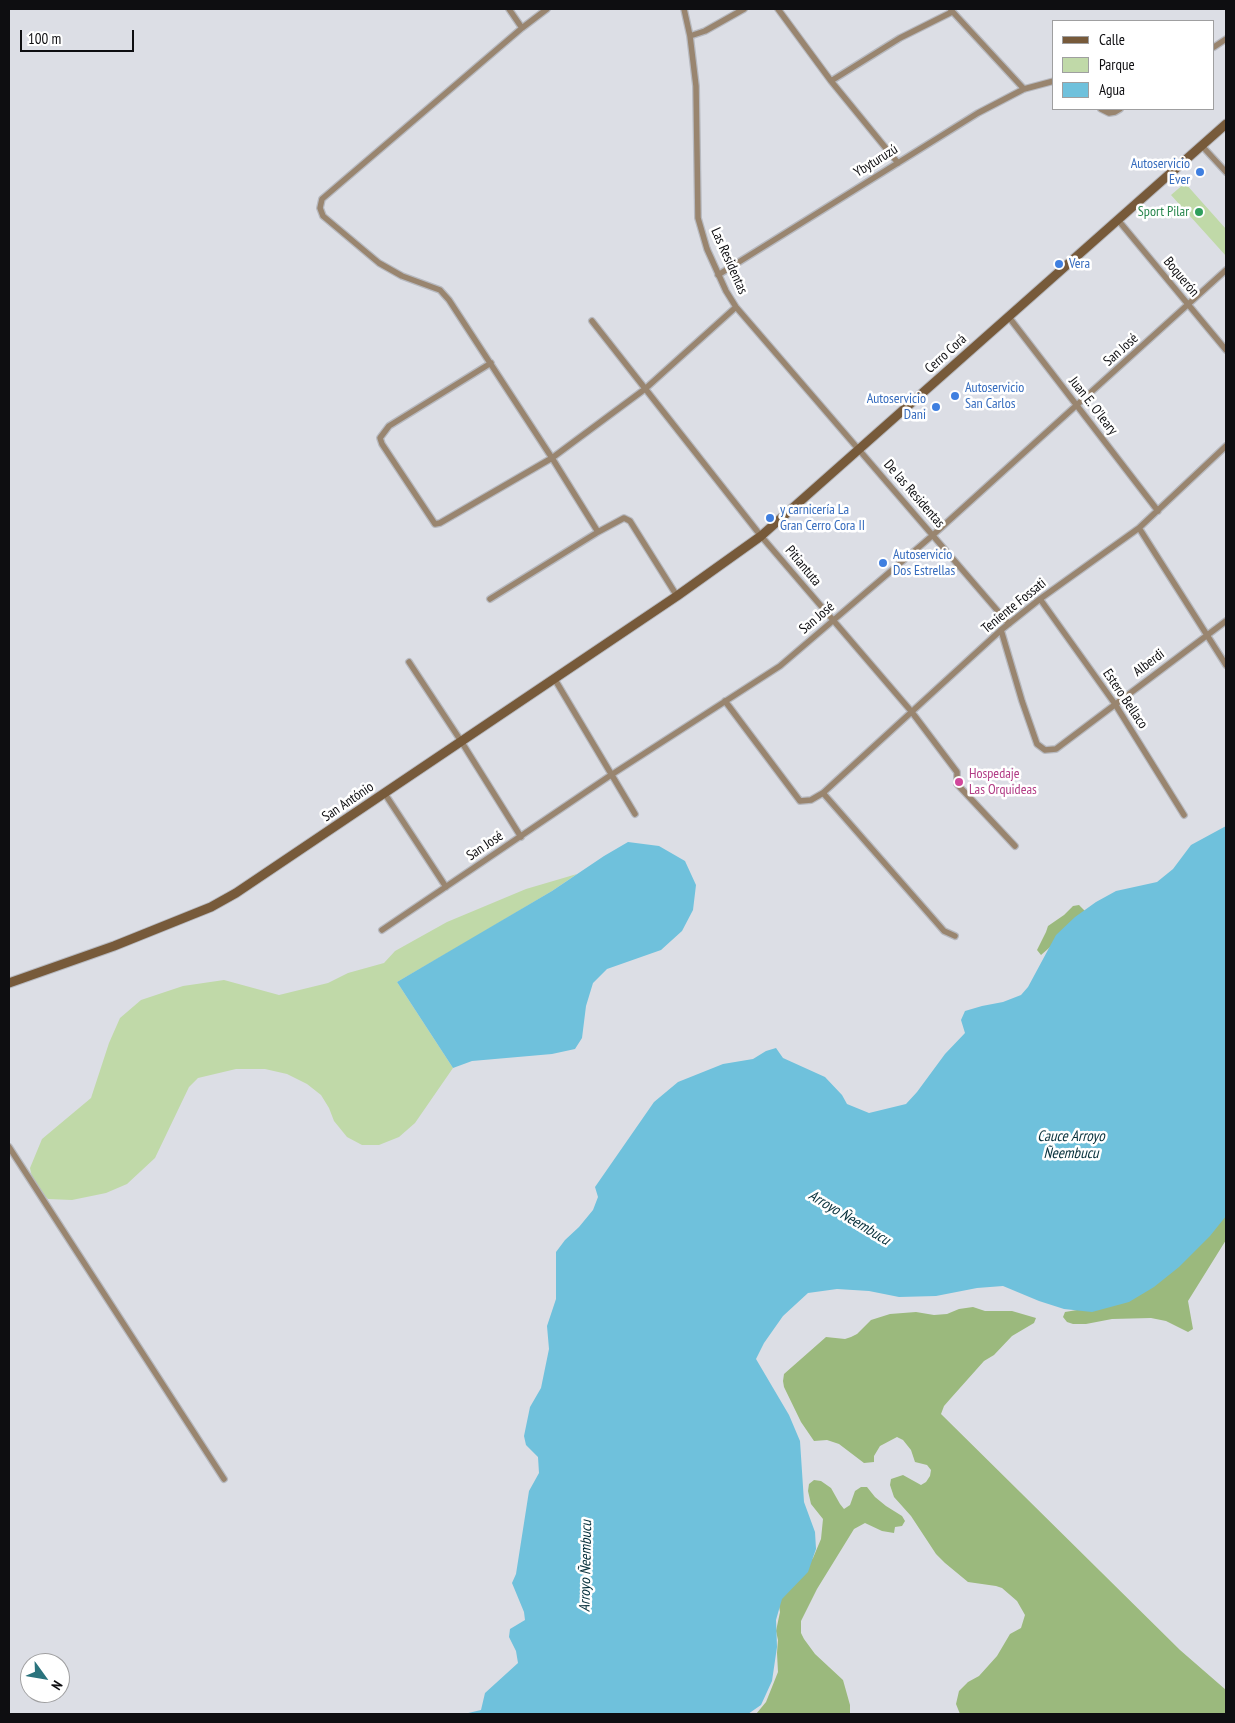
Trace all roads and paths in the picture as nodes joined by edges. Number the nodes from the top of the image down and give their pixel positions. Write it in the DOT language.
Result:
graph roads {
  1 [pos="509,9"];
  2 [pos="547,9"];
  3 [pos="684,9"];
  4 [pos="744,9"];
  5 [pos="778,9"];
  6 [pos="951,10"];
  7 [pos="522,28"];
  8 [pos="690,36"];
  9 [pos="1226,39"];
  10 [pos="1215,46"];
  11 [pos="831,81"];
  12 [pos="1052,82"];
  13 [pos="1024,89"];
  14 [pos="1103,110"];
  15 [pos="1118,110"];
  16 [pos="1226,124"];
  17 [pos="1202,146"];
  18 [pos="898,163"];
  19 [pos="1226,172"];
  20 [pos="1118,220"];
  21 [pos="1226,270"];
  22 [pos="718,274"];
  23 [pos="1189,305"];
  24 [pos="736,307"];
  25 [pos="1008,316"];
  26 [pos="592,321"];
  27 [pos="1226,350"];
  28 [pos="491,363"];
  29 [pos="645,388"];
  30 [pos="1077,406"];
  31 [pos="1226,446"];
  32 [pos="859,450"];
  33 [pos="552,458"];
  34 [pos="1158,511"];
  35 [pos="1139,528"];
  36 [pos="598,532"];
  37 [pos="933,535"];
  38 [pos="761,536"];
  39 [pos="677,596"];
  40 [pos="490,599"];
  41 [pos="1040,599"];
  42 [pos="833,621"];
  43 [pos="1226,621"];
  44 [pos="1009,624"];
  45 [pos="1001,630"];
  46 [pos="1207,636"];
  47 [pos="409,662"];
  48 [pos="1226,665"];
  49 [pos="554,678"];
  50 [pos="725,701"];
  51 [pos="1115,704"];
  52 [pos="911,711"];
  53 [pos="461,741"];
  54 [pos="611,775"];
  55 [pos="823,793"];
  56 [pos="385,794"];
  57 [pos="635,814"];
  58 [pos="1184,815"];
  59 [pos="521,837"];
  60 [pos="1015,846"];
  61 [pos="446,887"];
  62 [pos="382,930"];
  63 [pos="955,936"];
  64 [pos="9,983"];
  65 [pos="9,1147"];
  66 [pos="224,1479"];
  1 -- 7 [label="street"];
  2 -- 7 [label="street"];
  3 -- 8 [label="street, Las Residentas"];
  4 -- 8 [label="street"];
  5 -- 11 [label="street"];
  6 -- 11 [label="street"];
  6 -- 13 [label="street"];
  7 -- 28 [label="street"];
  8 -- 22 [label="street, Las Residentas"];
  9 -- 10 [label="street"];
  11 -- 18 [label="street"];
  12 -- 13 [label="street, Ybyturuzú"];
  13 -- 18 [label="street, Ybyturuzú"];
  14 -- 15 [label="street"];
  16 -- 17 [label="street, Cerro Corá"];
  17 -- 19 [label="street"];
  17 -- 20 [label="street, Cerro Corá"];
  18 -- 22 [label="street, Ybyturuzú"];
  20 -- 23 [label="street, Boquerón"];
  20 -- 25 [label="street, Cerro Corá"];
  21 -- 23 [label="street, San José"];
  22 -- 24 [label="street, Las Residentas"];
  23 -- 27 [label="street, Boquerón"];
  23 -- 30 [label="street, San José"];
  24 -- 29 [label="street"];
  24 -- 32 [label="street, Las Residentas"];
  25 -- 30 [label="street, Juan E. O'leary"];
  25 -- 32 [label="street, Cerro Corá"];
  26 -- 29 [label="street, Pitiantuta"];
  28 -- 33 [label="street"];
  28 -- 33 [label="street"];
  29 -- 33 [label="street"];
  29 -- 38 [label="street, Pitiantuta"];
  30 -- 34 [label="street, Juan E. O'leary"];
  30 -- 37 [label="street, San José"];
  31 -- 34 [label="street, Teniente Fossati"];
  32 -- 37 [label="street, De las Residentas"];
  32 -- 38 [label="street, Cerro Corá"];
  33 -- 36 [label="street"];
  34 -- 35 [label="street, Teniente Fossati"];
  35 -- 41 [label="street, Teniente Fossati"];
  35 -- 46 [label="street"];
  36 -- 39 [label="street"];
  36 -- 40 [label="street"];
  37 -- 42 [label="street, San José"];
  37 -- 44 [label="street, De las Residentas"];
  38 -- 39 [label="street, Cerro Corá"];
  38 -- 42 [label="street, Pitiantuta"];
  39 -- 49 [label="street, San António"];
  41 -- 44 [label="street, Teniente Fossati"];
  41 -- 51 [label="street, Estero Bellaco"];
  42 -- 50 [label="street, San José"];
  42 -- 52 [label="street, Pitiantuta"];
  43 -- 46 [label="street, Alberdi"];
  44 -- 45 [label="street, Teniente Fossati"];
  45 -- 51 [label="street, Alberdi"];
  45 -- 52 [label="street, Teniente Fossati"];
  46 -- 48 [label="street"];
  46 -- 51 [label="street, Alberdi"];
  47 -- 53 [label="street"];
  49 -- 53 [label="street, San António"];
  49 -- 54 [label="street"];
  50 -- 54 [label="street, San José"];
  50 -- 55 [label="street"];
  51 -- 58 [label="street, Estero Bellaco"];
  52 -- 55 [label="street, Teniente Fossati"];
  52 -- 60 [label="street, Pitiantuta"];
  53 -- 56 [label="street, San António"];
  53 -- 59 [label="street"];
  54 -- 57 [label="street"];
  54 -- 59 [label="street, San José"];
  55 -- 63 [label="street"];
  56 -- 61 [label="street"];
  56 -- 64 [label="street, San António"];
  59 -- 61 [label="street, San José"];
  61 -- 62 [label="street, San José"];
  65 -- 66 [label="street"];
}
